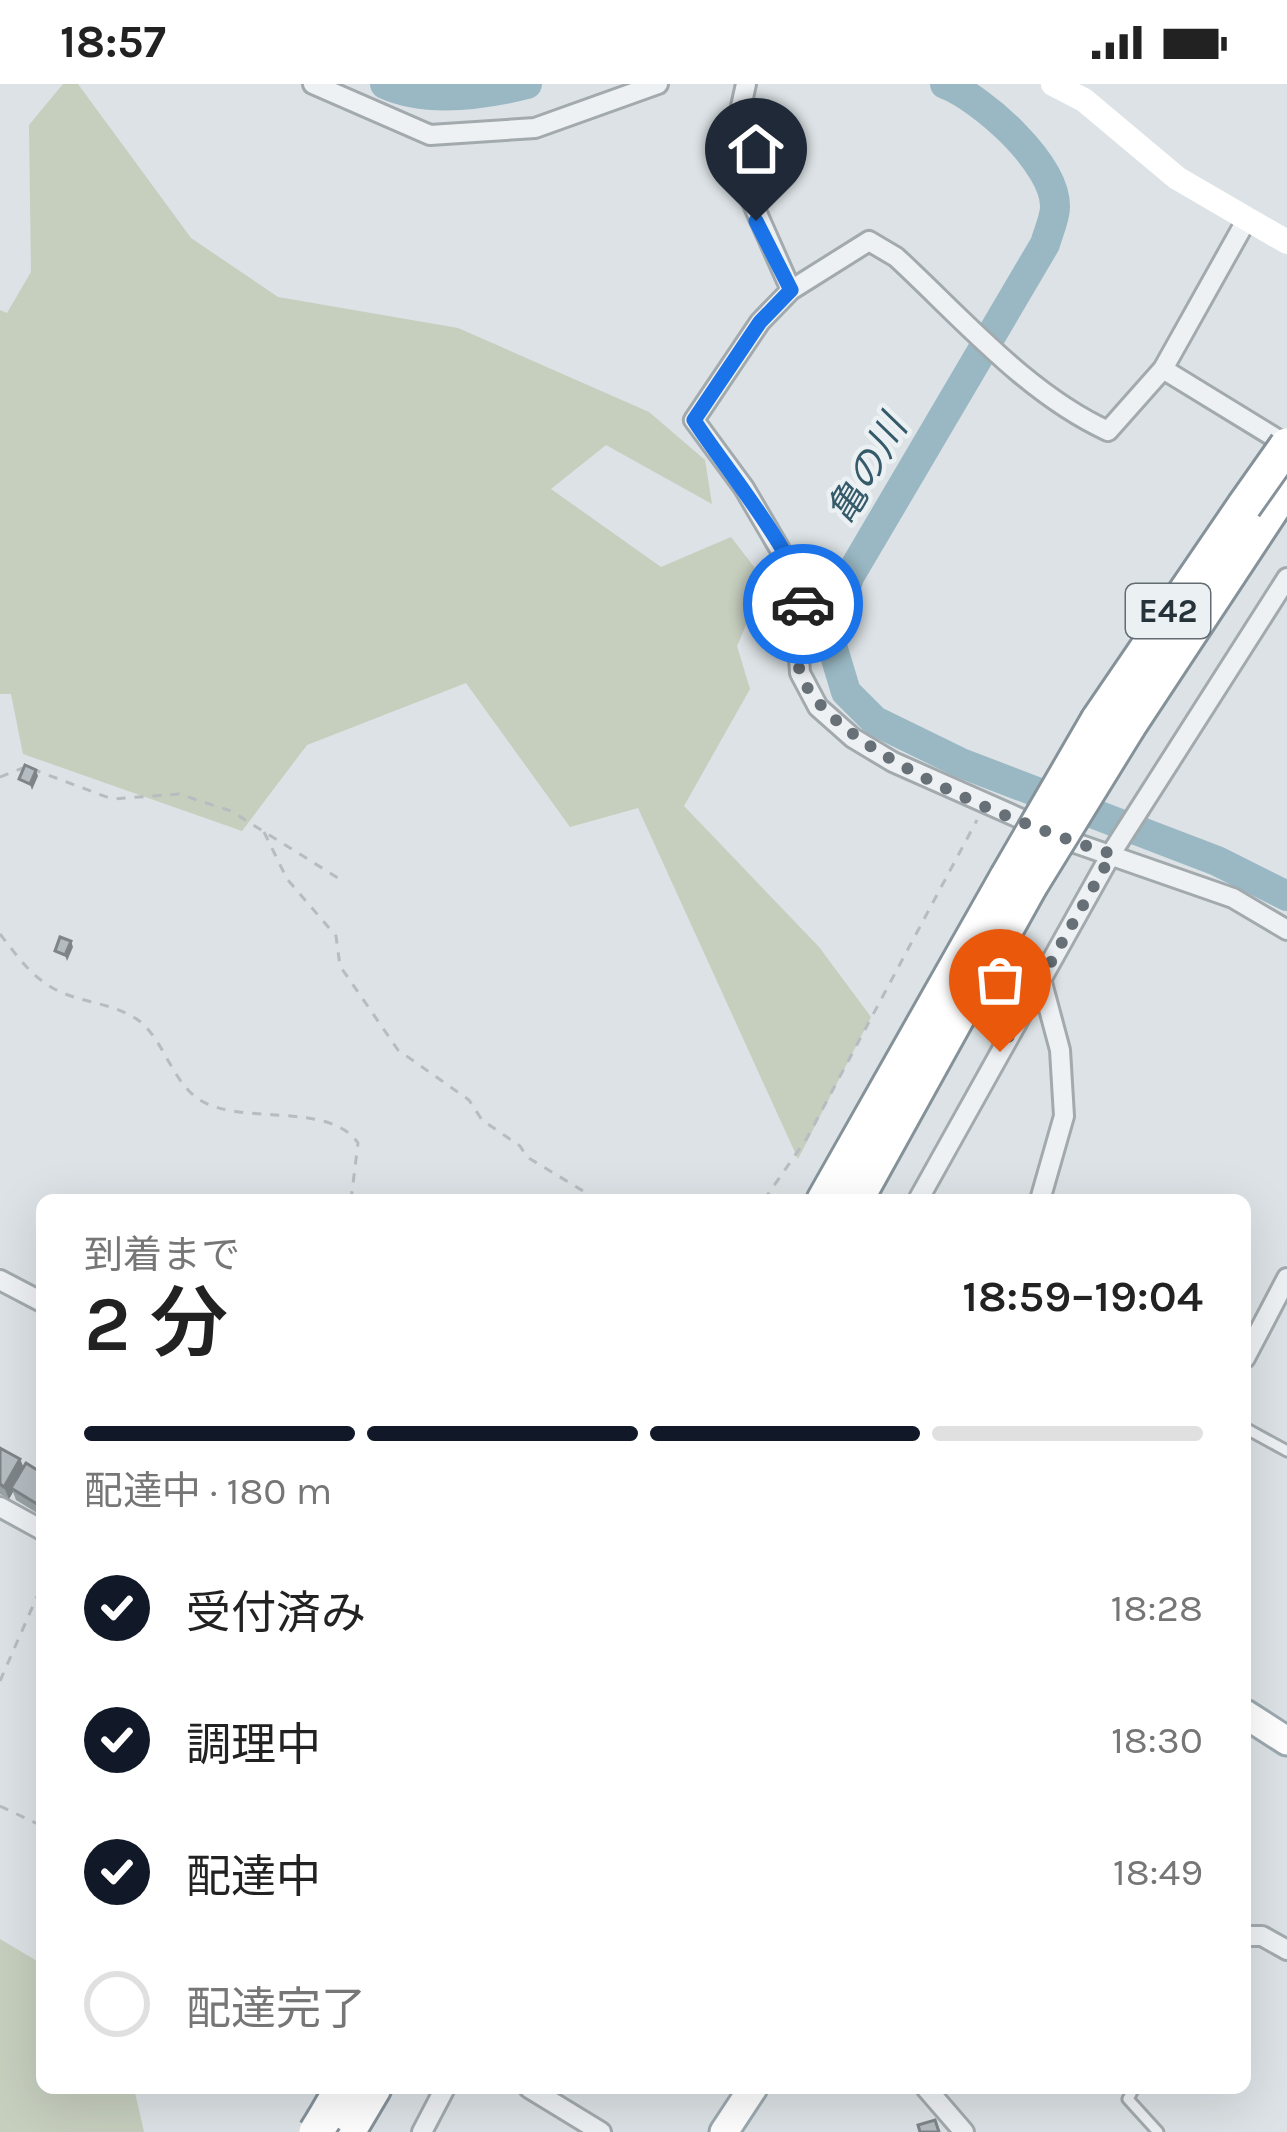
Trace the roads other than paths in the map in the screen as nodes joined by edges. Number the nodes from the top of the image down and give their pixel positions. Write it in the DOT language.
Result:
graph roads {
  1 [pos="658,84"];
  2 [pos="746,84"];
  3 [pos="1052,84"];
  4 [pos="320,86"];
  5 [pos="1246,219"];
  6 [pos="1287,242"];
  7 [pos="791,290"];
  8 [pos="1163,369"];
  9 [pos="1287,445"];
  10 [pos="1287,486"];
  11 [pos="1254,513"];
  12 [pos="1287,578"];
  13 [pos="1113,852"];
  14 [pos="1019,881"];
  15 [pos="1287,930"];
  16 [pos="1041,979"];
  17 [pos="828,1194"];
  18 [pos="859,1194"];
  19 [pos="921,1194"];
  20 [pos="1042,1194"];
  21 [pos="1287,1278"];
  22 [pos="0,1280"];
  23 [pos="36,1299"];
  24 [pos="1251,1347"];
  25 [pos="1251,1431"];
  26 [pos="1287,1451"];
  27 [pos="0,1507"];
  28 [pos="36,1527"];
  29 [pos="1251,1718"];
  30 [pos="1287,1741"];
  31 [pos="1251,1936"];
  32 [pos="1287,1950"];
  33 [pos="340,2094"];
  34 [pos="367,2094"];
  35 [pos="443,2094"];
  36 [pos="539,2094"];
  37 [pos="749,2094"];
  38 [pos="931,2094"];
  39 [pos="1131,2094"];
  40 [pos="330,2126"];
  41 [pos="422,2132"];
  42 [pos="601,2132"];
  43 [pos="724,2132"];
  44 [pos="964,2132"];
  45 [pos="1158,2132"];
  1 -- 4 [label="street"];
  2 -- 7 [label="street"];
  3 -- 5 [label="main road"];
  5 -- 6 [label="main road"];
  5 -- 8 [label="street"];
  7 -- 8 [label="street"];
  7 -- 13 [label="street"];
  8 -- 9 [label="street"];
  9 -- 11 [label="highway, E42, bridge"];
  10 -- 11 [label="highway, E42"];
  11 -- 14 [label="highway, E42, bridge"];
  12 -- 13 [label="street"];
  13 -- 15 [label="street"];
  13 -- 16 [label="street"];
  14 -- 17 [label="highway, E42"];
  14 -- 18 [label="highway, E42"];
  16 -- 19 [label="street"];
  16 -- 20 [label="street"];
  21 -- 24 [label="street"];
  22 -- 23 [label="street"];
  25 -- 26 [label="lane"];
  27 -- 28 [label="street"];
  29 -- 30 [label="main road"];
  31 -- 32 [label="street"];
  33 -- 40 [label="highway"];
  34 -- 40 [label="highway"];
  35 -- 41 [label="street"];
  36 -- 42 [label="street"];
  37 -- 43 [label="main road"];
  38 -- 44 [label="street"];
  39 -- 45 [label="lane"];
}
